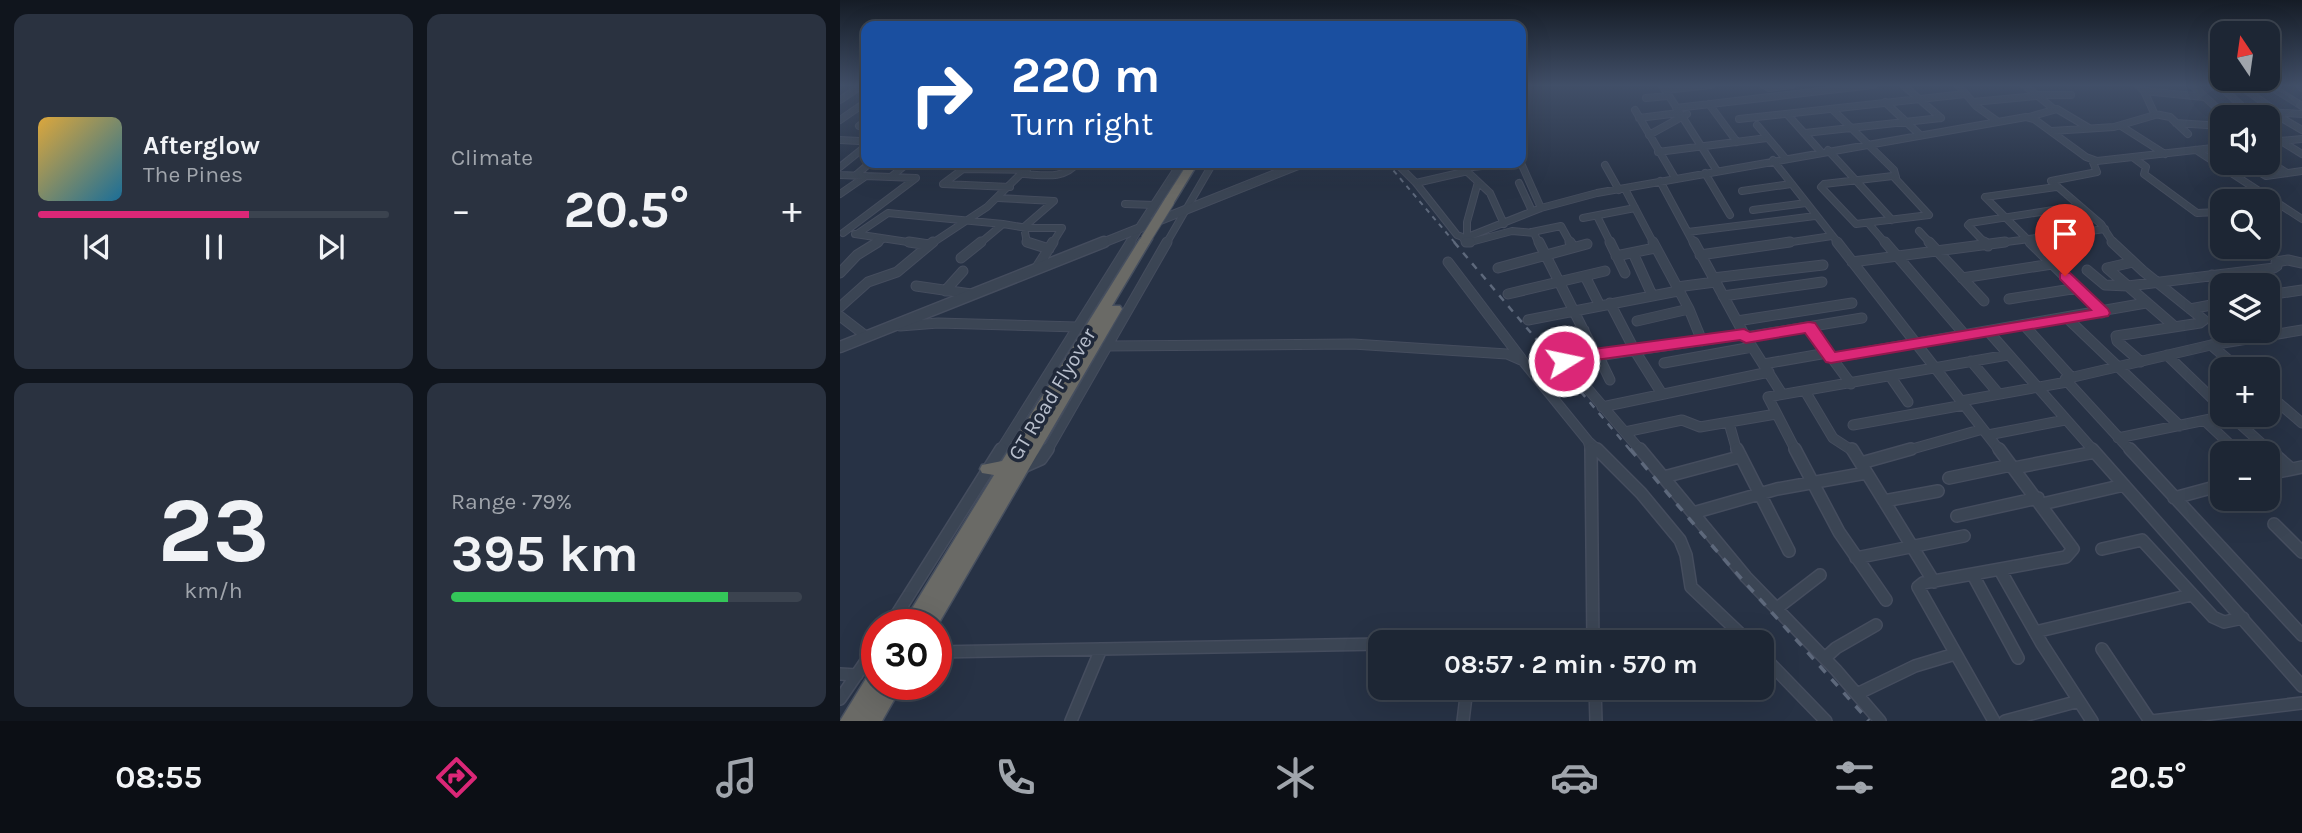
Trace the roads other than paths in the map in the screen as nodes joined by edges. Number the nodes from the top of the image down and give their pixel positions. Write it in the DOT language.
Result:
graph roads {
  1 [pos="1639,118"];
  2 [pos="1671,119"];
  3 [pos="1683,119"];
  4 [pos="1720,119"];
  5 [pos="1739,119"];
  6 [pos="1742,119"];
  7 [pos="1791,119"];
  8 [pos="1842,119"];
  9 [pos="1903,119"];
  10 [pos="1933,119"];
  11 [pos="1942,119"];
  12 [pos="1994,119"];
  13 [pos="2016,119"];
  14 [pos="2032,119"];
  15 [pos="2073,119"];
  16 [pos="2142,119"];
  17 [pos="2171,119"];
  18 [pos="2285,119"];
  19 [pos="1905,121"];
  20 [pos="1997,121"];
  21 [pos="2176,123"];
  22 [pos="1756,125"];
  23 [pos="2210,125"];
  24 [pos="2121,126"];
  25 [pos="1850,127"];
  26 [pos="1954,128"];
  27 [pos="2089,128"];
  28 [pos="2301,128"];
  29 [pos="2052,131"];
  30 [pos="1805,133"];
  31 [pos="1919,134"];
  32 [pos="2188,134"];
  33 [pos="1649,135"];
  34 [pos="1767,138"];
  35 [pos="2302,139"];
  36 [pos="840,140"];
  37 [pos="859,141"];
  38 [pos="2281,141"];
  39 [pos="1737,142"];
  40 [pos="1866,144"];
  41 [pos="1700,146"];
  42 [pos="2210,149"];
  43 [pos="861,150"];
  44 [pos="2196,150"];
  45 [pos="1825,151"];
  46 [pos="1658,152"];
  47 [pos="2165,154"];
  48 [pos="2302,154"];
  49 [pos="1785,158"];
  50 [pos="2134,158"];
  51 [pos="1773,160"];
  52 [pos="2092,160"];
  53 [pos="1605,165"];
  54 [pos="840,167"];
  55 [pos="863,168"];
  56 [pos="902,168"];
  57 [pos="1074,168"];
  58 [pos="1179,168"];
  59 [pos="1191,168"];
  60 [pos="1198,168"];
  61 [pos="1209,168"];
  62 [pos="1290,168"];
  63 [pos="1401,168"];
  64 [pos="1460,168"];
  65 [pos="1464,168"];
  66 [pos="1523,168"];
  67 [pos="1028,169"];
  68 [pos="2280,169"];
  69 [pos="1717,171"];
  70 [pos="2302,171"];
  71 [pos="1704,173"];
  72 [pos="2287,173"];
  73 [pos="2280,174"];
  74 [pos="840,175"];
  75 [pos="853,175"];
  76 [pos="866,176"];
  77 [pos="892,176"];
  78 [pos="1896,177"];
  79 [pos="1675,178"];
  80 [pos="1854,180"];
  81 [pos="1660,181"];
  82 [pos="840,182"];
  83 [pos="1478,182"];
  84 [pos="1416,183"];
  85 [pos="1519,183"];
  86 [pos="1791,184"];
  87 [pos="1010,187"];
  88 [pos="2056,187"];
  89 [pos="1622,189"];
  90 [pos="1742,191"];
  91 [pos="840,194"];
  92 [pos="998,198"];
  93 [pos="1806,203"];
  94 [pos="1125,204"];
  95 [pos="1178,204"];
  96 [pos="1155,205"];
  97 [pos="2079,206"];
  98 [pos="1541,208"];
  99 [pos="1635,208"];
  100 [pos="1753,210"];
  101 [pos="1532,211"];
  102 [pos="2210,212"];
  103 [pos="1730,215"];
  104 [pos="1597,216"];
  105 [pos="1815,216"];
  106 [pos="2003,217"];
  107 [pos="1583,218"];
  108 [pos="2302,219"];
  109 [pos="969,220"];
  110 [pos="1892,220"];
  111 [pos="1003,224"];
  112 [pos="1504,224"];
  113 [pos="1869,224"];
  114 [pos="1024,227"];
  115 [pos="2105,229"];
  116 [pos="1919,231"];
  117 [pos="1532,232"];
  118 [pos="1688,232"];
  119 [pos="842,233"];
  120 [pos="856,234"];
  121 [pos="1148,234"];
  122 [pos="1832,236"];
  123 [pos="1464,237"];
  124 [pos="883,239"];
  125 [pos="2028,240"];
  126 [pos="1587,244"];
  127 [pos="929,245"];
  128 [pos="1988,246"];
  129 [pos="1573,247"];
  130 [pos="1655,248"];
  131 [pos="1049,249"];
  132 [pos="1938,251"];
  133 [pos="1544,253"];
  134 [pos="1633,253"];
  135 [pos="1700,255"];
  136 [pos="1616,256"];
  137 [pos="1897,256"];
  138 [pos="961,258"];
  139 [pos="1448,262"];
  140 [pos="1852,262"];
  141 [pos="2133,262"];
  142 [pos="2302,263"];
  143 [pos="2052,264"];
  144 [pos="1822,265"];
  145 [pos="1038,266"];
  146 [pos="1498,268"];
  147 [pos="2087,270"];
  148 [pos="962,271"];
  149 [pos="1605,271"];
  150 [pos="840,273"];
  151 [pos="1625,273"];
  152 [pos="2230,273"];
  153 [pos="2210,275"];
  154 [pos="1585,276"];
  155 [pos="1962,278"];
  156 [pos="1714,280"];
  157 [pos="1559,282"];
  158 [pos="1822,282"];
  159 [pos="2155,282"];
  160 [pos="916,286"];
  161 [pos="2125,286"];
  162 [pos="2078,288"];
  163 [pos="1677,289"];
  164 [pos="2302,290"];
  165 [pos="945,291"];
  166 [pos="2280,293"];
  167 [pos="971,294"];
  168 [pos="1508,294"];
  169 [pos="1652,295"];
  170 [pos="1723,296"];
  171 [pos="2009,299"];
  172 [pos="1984,301"];
  173 [pos="1610,303"];
  174 [pos="1852,303"];
  175 [pos="2146,303"];
  176 [pos="2210,305"];
  177 [pos="1600,306"];
  178 [pos="840,307"];
  179 [pos="1689,309"];
  180 [pos="2190,309"];
  181 [pos="1575,311"];
  182 [pos="2102,313"];
  183 [pos="840,316"];
  184 [pos="1862,318"];
  185 [pos="2067,318"];
  186 [pos="1528,320"];
  187 [pos="1637,320"];
  188 [pos="1737,321"];
  189 [pos="2024,325"];
  190 [pos="891,326"];
  191 [pos="2174,326"];
  192 [pos="1077,327"];
  193 [pos="1809,327"];
  194 [pos="1584,330"];
  195 [pos="2302,330"];
  196 [pos="1988,331"];
  197 [pos="1965,335"];
  198 [pos="866,336"];
  199 [pos="1745,336"];
  200 [pos="1545,337"];
  201 [pos="1702,341"];
  202 [pos="1916,343"];
  203 [pos="2211,345"];
  204 [pos="1107,346"];
  205 [pos="840,347"];
  206 [pos="1752,347"];
  207 [pos="1635,351"];
  208 [pos="1597,355"];
  209 [pos="1829,355"];
  210 [pos="2008,355"];
  211 [pos="2167,355"];
  212 [pos="2225,357"];
  213 [pos="1523,361"];
  214 [pos="1971,361"];
  215 [pos="2141,362"];
  216 [pos="1664,363"];
  217 [pos="1766,368"];
  218 [pos="1935,368"];
  219 [pos="2117,368"];
  220 [pos="1889,376"];
  221 [pos="1610,380"];
  222 [pos="2069,380"];
  223 [pos="1851,384"];
  224 [pos="2036,386"];
  225 [pos="1805,391"];
  226 [pos="1998,393"];
  227 [pos="1662,394"];
  228 [pos="1782,394"];
  229 [pos="2210,396"];
  230 [pos="1908,402"];
  231 [pos="1963,403"];
  232 [pos="2280,404"];
  233 [pos="1602,407"];
  234 [pos="1776,414"];
  235 [pos="2065,420"];
  236 [pos="2210,420"];
  237 [pos="2205,421"];
  238 [pos="1729,423"];
  239 [pos="2302,423"];
  240 [pos="1853,425"];
  241 [pos="2180,426"];
  242 [pos="2245,427"];
  243 [pos="1625,432"];
  244 [pos="1985,432"];
  245 [pos="2118,438"];
  246 [pos="1588,441"];
  247 [pos="2226,441"];
  248 [pos="2095,452"];
  249 [pos="1739,457"];
  250 [pos="2012,466"];
  251 [pos="1014,467"];
  252 [pos="1864,468"];
  253 [pos="2296,468"];
  254 [pos="988,469"];
  255 [pos="1664,477"];
  256 [pos="1949,478"];
  257 [pos="1811,482"];
  258 [pos="2124,485"];
  259 [pos="2210,488"];
  260 [pos="1938,491"];
  261 [pos="1758,495"];
  262 [pos="2175,498"];
  263 [pos="1884,501"];
  264 [pos="2040,501"];
  265 [pos="1693,513"];
  266 [pos="1957,516"];
  267 [pos="2274,524"];
  268 [pos="1964,536"];
  269 [pos="1912,546"];
  270 [pos="2102,549"];
  271 [pos="1790,551"];
  272 [pos="2302,552"];
  273 [pos="1856,558"];
  274 [pos="2000,570"];
  275 [pos="1820,575"];
  276 [pos="1973,575"];
  277 [pos="1934,582"];
  278 [pos="2191,595"];
  279 [pos="1886,600"];
  280 [pos="900,609"];
  281 [pos="921,609"];
  282 [pos="937,609"];
  283 [pos="1776,609"];
  284 [pos="2243,618"];
  285 [pos="1876,625"];
  286 [pos="1593,630"];
  287 [pos="1736,630"];
  288 [pos="2035,632"];
  289 [pos="2302,635"];
  290 [pos="1368,645"];
  291 [pos="1101,649"];
  292 [pos="2102,649"];
  293 [pos="952,652"];
  294 [pos="1955,654"];
  295 [pos="1825,658"];
  296 [pos="2018,658"];
  297 [pos="1774,667"];
  298 [pos="840,674"];
  299 [pos="861,676"];
  300 [pos="861,682"];
  301 [pos="2302,686"];
  302 [pos="861,693"];
  303 [pos="1857,694"];
  304 [pos="840,699"];
  305 [pos="883,700"];
  306 [pos="1466,700"];
  307 [pos="1595,700"];
  308 [pos="2080,701"];
  309 [pos="2302,703"];
  310 [pos="850,721"];
  311 [pos="871,721"];
  312 [pos="1071,721"];
  313 [pos="1464,721"];
  314 [pos="1596,721"];
  315 [pos="1826,721"];
  316 [pos="1880,721"];
  317 [pos="1994,721"];
  318 [pos="2005,721"];
  319 [pos="2092,721"];
  320 [pos="2151,721"];
  321 [pos="2157,721"];
  1 -- 33 [label="street"];
  2 -- 33 [label="street"];
  3 -- 41 [label="street"];
  4 -- 39 [label="street"];
  5 -- 6 [label="street"];
  7 -- 30 [label="street"];
  8 -- 25 [label="street"];
  9 -- 19 [label="street"];
  10 -- 19 [label="street"];
  11 -- 26 [label="street"];
  12 -- 20 [label="street"];
  13 -- 20 [label="street"];
  14 -- 29 [label="street"];
  15 -- 27 [label="street"];
  16 -- 24 [label="street"];
  17 -- 21 [label="street"];
  18 -- 28 [label="street"];
  19 -- 25 [label="street"];
  19 -- 31 [label="street"];
  20 -- 26 [label="street"];
  21 -- 23 [label="street"];
  21 -- 32 [label="street"];
  22 -- 34 [label="street"];
  24 -- 27 [label="street"];
  24 -- 47 [label="street"];
  25 -- 30 [label="street"];
  25 -- 40 [label="street"];
  26 -- 31 [label="street"];
  27 -- 29 [label="street"];
  29 -- 52 [label="street"];
  30 -- 45 [label="street"];
  31 -- 40 [label="street"];
  33 -- 46 [label="street"];
  34 -- 39 [label="street"];
  34 -- 49 [label="street"];
  35 -- 38 [label="street"];
  36 -- 37 [label="street"];
  38 -- 48 [label="street"];
  39 -- 41 [label="street"];
  40 -- 45 [label="street"];
  40 -- 78 [label="street"];
  41 -- 46 [label="street"];
  41 -- 69 [label="street"];
  42 -- 44 [label="street"];
  43 -- 54 [label="street"];
  44 -- 47 [label="street"];
  44 -- 108 [label="street"];
  45 -- 49 [label="street"];
  45 -- 80 [label="street"];
  46 -- 79 [label="street"];
  47 -- 50 [label="street"];
  49 -- 51 [label="street"];
  50 -- 52 [label="street"];
  50 -- 102 [label="street"];
  51 -- 69 [label="street"];
  51 -- 86 [label="street"];
  52 -- 88 [label="street"];
  53 -- 89 [label="street"];
  55 -- 75 [label="street"];
  56 -- 77 [label="street"];
  57 -- 67 [label="street"];
  58 -- 96 [label="street"];
  59 -- 95 [label="highway, GT Road Flyover"];
  60 -- 95 [label="highway, GT Road Flyover"];
  61 -- 95 [label="street"];
  62 -- 95 [label="street"];
  63 -- 84 [label="street"];
  64 -- 84 [label="street"];
  65 -- 83 [label="street"];
  66 -- 98 [label="street"];
  67 -- 87 [label="street"];
  67 -- 87 [label="street"];
  68 -- 72 [label="street"];
  69 -- 71 [label="street"];
  70 -- 72 [label="street"];
  71 -- 79 [label="street"];
  71 -- 103 [label="street"];
  72 -- 73 [label="street"];
  74 -- 75 [label="street"];
  75 -- 76 [label="street"];
  75 -- 82 [label="street"];
  76 -- 77 [label="street"];
  76 -- 91 [label="street"];
  77 -- 119 [label="street"];
  78 -- 80 [label="street"];
  78 -- 110 [label="street"];
  79 -- 81 [label="street"];
  80 -- 110 [label="street"];
  80 -- 113 [label="street"];
  81 -- 89 [label="street"];
  81 -- 118 [label="street"];
  83 -- 112 [label="street"];
  83 -- 123 [label="street"];
  84 -- 123 [label="street"];
  85 -- 101 [label="street"];
  86 -- 90 [label="street"];
  86 -- 93 [label="street"];
  87 -- 92 [label="street"];
  88 -- 97 [label="street"];
  88 -- 106 [label="street"];
  89 -- 98 [label="street"];
  89 -- 99 [label="street"];
  92 -- 109 [label="street"];
  92 -- 114 [label="street"];
  93 -- 100 [label="street"];
  93 -- 105 [label="street"];
  94 -- 96 [label="street"];
  95 -- 121 [label="highway, GT Road Flyover, bridge"];
  95 -- 121 [label="street"];
  95 -- 204 [label="street"];
  96 -- 121 [label="street"];
  97 -- 106 [label="street"];
  97 -- 115 [label="street"];
  98 -- 101 [label="street"];
  99 -- 104 [label="street"];
  99 -- 130 [label="street"];
  101 -- 112 [label="street"];
  104 -- 107 [label="street"];
  104 -- 136 [label="street"];
  105 -- 118 [label="street"];
  105 -- 122 [label="street"];
  106 -- 125 [label="street"];
  106 -- 128 [label="street"];
  109 -- 111 [label="street"];
  109 -- 120 [label="street"];
  109 -- 127 [label="street"];
  110 -- 113 [label="street"];
  111 -- 114 [label="street"];
  111 -- 138 [label="street"];
  112 -- 123 [label="street"];
  113 -- 137 [label="street"];
  114 -- 131 [label="street"];
  114 -- 131 [label="street"];
  115 -- 125 [label="street"];
  115 -- 141 [label="street"];
  116 -- 132 [label="street"];
  117 -- 123 [label="street"];
  117 -- 129 [label="street"];
  117 -- 133 [label="street"];
  118 -- 135 [label="street"];
  119 -- 120 [label="street"];
  120 -- 124 [label="street"];
  121 -- 145 [label="street"];
  121 -- 192 [label="street"];
  121 -- 251 [label="highway, GT Road Flyover"];
  122 -- 135 [label="street"];
  122 -- 140 [label="street"];
  124 -- 127 [label="street"];
  124 -- 150 [label="street"];
  125 -- 128 [label="street"];
  125 -- 143 [label="street"];
  126 -- 129 [label="street"];
  127 -- 178 [label="street"];
  128 -- 132 [label="street"];
  129 -- 133 [label="street"];
  130 -- 134 [label="street"];
  130 -- 163 [label="street"];
  131 -- 145 [label="street"];
  132 -- 137 [label="street"];
  132 -- 155 [label="street"];
  133 -- 146 [label="street"];
  133 -- 157 [label="street"];
  134 -- 136 [label="street"];
  134 -- 169 [label="street"];
  135 -- 156 [label="street"];
  136 -- 151 [label="street"];
  137 -- 140 [label="street"];
  137 -- 197 [label="street"];
  139 -- 213 [label="street"];
  140 -- 202 [label="street"];
  141 -- 159 [label="street"];
  141 -- 161 [label="street"];
  142 -- 152 [label="street"];
  143 -- 155 [label="street"];
  143 -- 162 [label="street"];
  144 -- 156 [label="street"];
  145 -- 167 [label="street"];
  147 -- 161 [label="street"];
  148 -- 165 [label="street"];
  149 -- 154 [label="street"];
  153 -- 159 [label="street"];
  154 -- 157 [label="street"];
  154 -- 177 [label="street"];
  155 -- 172 [label="street"];
  156 -- 163 [label="street"];
  156 -- 170 [label="street"];
  157 -- 168 [label="street"];
  157 -- 181 [label="street"];
  158 -- 170 [label="street"];
  159 -- 161 [label="street"];
  159 -- 180 [label="street"];
  160 -- 165 [label="street"];
  161 -- 175 [label="street"];
  162 -- 171 [label="street"];
  162 -- 182 [label="street"];
  163 -- 169 [label="street"];
  163 -- 179 [label="street"];
  164 -- 166 [label="street"];
  165 -- 167 [label="street"];
  167 -- 190 [label="street"];
  169 -- 173 [label="street"];
  170 -- 188 [label="street"];
  173 -- 177 [label="street"];
  173 -- 207 [label="street"];
  174 -- 188 [label="street"];
  175 -- 182 [label="street"];
  175 -- 191 [label="street"];
  176 -- 180 [label="street"];
  177 -- 181 [label="street"];
  179 -- 187 [label="street"];
  179 -- 201 [label="street"];
  180 -- 191 [label="street"];
  181 -- 186 [label="street"];
  181 -- 194 [label="street"];
  182 -- 185 [label="street"];
  183 -- 198 [label="street"];
  184 -- 193 [label="street"];
  185 -- 189 [label="street"];
  185 -- 219 [label="street"];
  188 -- 199 [label="street"];
  189 -- 196 [label="street"];
  189 -- 222 [label="street"];
  190 -- 192 [label="street"];
  190 -- 198 [label="street"];
  191 -- 215 [label="street"];
  192 -- 254 [label="street"];
  193 -- 199 [label="street"];
  193 -- 209 [label="street"];
  194 -- 200 [label="street"];
  194 -- 208 [label="street"];
  195 -- 203 [label="street"];
  196 -- 197 [label="street"];
  196 -- 210 [label="street"];
  197 -- 202 [label="street"];
  198 -- 205 [label="street"];
  199 -- 201 [label="street"];
  199 -- 206 [label="street"];
  201 -- 207 [label="street"];
  202 -- 209 [label="street"];
  202 -- 218 [label="street"];
  203 -- 211 [label="street"];
  203 -- 212 [label="street"];
  204 -- 213 [label="street"];
  204 -- 251 [label="street"];
  206 -- 216 [label="street"];
  206 -- 217 [label="street"];
  207 -- 208 [label="street"];
  207 -- 227 [label="street"];
  208 -- 221 [label="street"];
  208 -- 233 [label="street"];
  209 -- 217 [label="street"];
  209 -- 223 [label="street"];
  210 -- 214 [label="street"];
  210 -- 224 [label="street"];
  211 -- 215 [label="street"];
  211 -- 229 [label="street"];
  213 -- 246 [label="street"];
  214 -- 218 [label="street"];
  214 -- 226 [label="street"];
  215 -- 219 [label="street"];
  217 -- 227 [label="street"];
  217 -- 228 [label="street"];
  218 -- 220 [label="street"];
  218 -- 231 [label="street"];
  219 -- 222 [label="street"];
  219 -- 241 [label="street"];
  220 -- 223 [label="street"];
  220 -- 230 [label="street"];
  222 -- 224 [label="street"];
  222 -- 245 [label="street"];
  223 -- 225 [label="street"];
  224 -- 226 [label="street"];
  224 -- 235 [label="street"];
  225 -- 228 [label="street"];
  225 -- 252 [label="street"];
  226 -- 231 [label="street"];
  227 -- 233 [label="street"];
  228 -- 234 [label="street"];
  231 -- 240 [label="street"];
  231 -- 244 [label="street"];
  232 -- 239 [label="street"];
  233 -- 243 [label="street"];
  234 -- 238 [label="street"];
  234 -- 257 [label="street"];
  235 -- 244 [label="street"];
  235 -- 248 [label="street"];
  236 -- 237 [label="street"];
  237 -- 241 [label="street"];
  237 -- 247 [label="street"];
  238 -- 243 [label="street"];
  238 -- 249 [label="street"];
  241 -- 245 [label="street"];
  242 -- 253 [label="street"];
  243 -- 255 [label="street"];
  244 -- 250 [label="street"];
  244 -- 252 [label="street"];
  245 -- 262 [label="street"];
  246 -- 286 [label="street"];
  246 -- 287 [label="street"];
  248 -- 250 [label="street"];
  248 -- 258 [label="street"];
  249 -- 255 [label="street"];
  249 -- 261 [label="street"];
  250 -- 256 [label="street"];
  250 -- 264 [label="street"];
  251 -- 254 [label="highway"];
  251 -- 281 [label="highway, GT Road Flyover"];
  251 -- 282 [label="highway, GT Road Flyover"];
  252 -- 257 [label="street"];
  252 -- 263 [label="street"];
  254 -- 280 [label="street"];
  255 -- 265 [label="street"];
  257 -- 261 [label="street"];
  257 -- 273 [label="street"];
  258 -- 264 [label="street"];
  258 -- 284 [label="street"];
  259 -- 262 [label="street"];
  260 -- 263 [label="street"];
  261 -- 265 [label="street"];
  261 -- 271 [label="street"];
  262 -- 289 [label="street"];
  263 -- 269 [label="street"];
  264 -- 266 [label="street"];
  264 -- 274 [label="street"];
  265 -- 283 [label="street"];
  267 -- 272 [label="street"];
  268 -- 269 [label="street"];
  269 -- 273 [label="street"];
  269 -- 277 [label="street"];
  270 -- 278 [label="street"];
  273 -- 279 [label="street"];
  274 -- 276 [label="street"];
  274 -- 288 [label="street"];
  275 -- 283 [label="street"];
  276 -- 277 [label="street"];
  276 -- 296 [label="street"];
  277 -- 294 [label="street"];
  278 -- 284 [label="street"];
  278 -- 288 [label="street"];
  283 -- 295 [label="street"];
  284 -- 301 [label="street"];
  285 -- 295 [label="street"];
  288 -- 308 [label="street"];
  290 -- 291 [label="street"];
  291 -- 293 [label="street"];
  291 -- 312 [label="street"];
  292 -- 320 [label="street"];
  294 -- 303 [label="street"];
  294 -- 317 [label="street"];
  295 -- 303 [label="street"];
  297 -- 315 [label="street"];
  298 -- 299 [label="street"];
  300 -- 304 [label="street"];
  302 -- 310 [label="highway"];
  303 -- 316 [label="street"];
  305 -- 311 [label="highway"];
  306 -- 313 [label="street"];
  307 -- 314 [label="street"];
  308 -- 318 [label="street"];
  308 -- 319 [label="street"];
  309 -- 321 [label="street"];
  320 -- 321 [label="street"];
}
